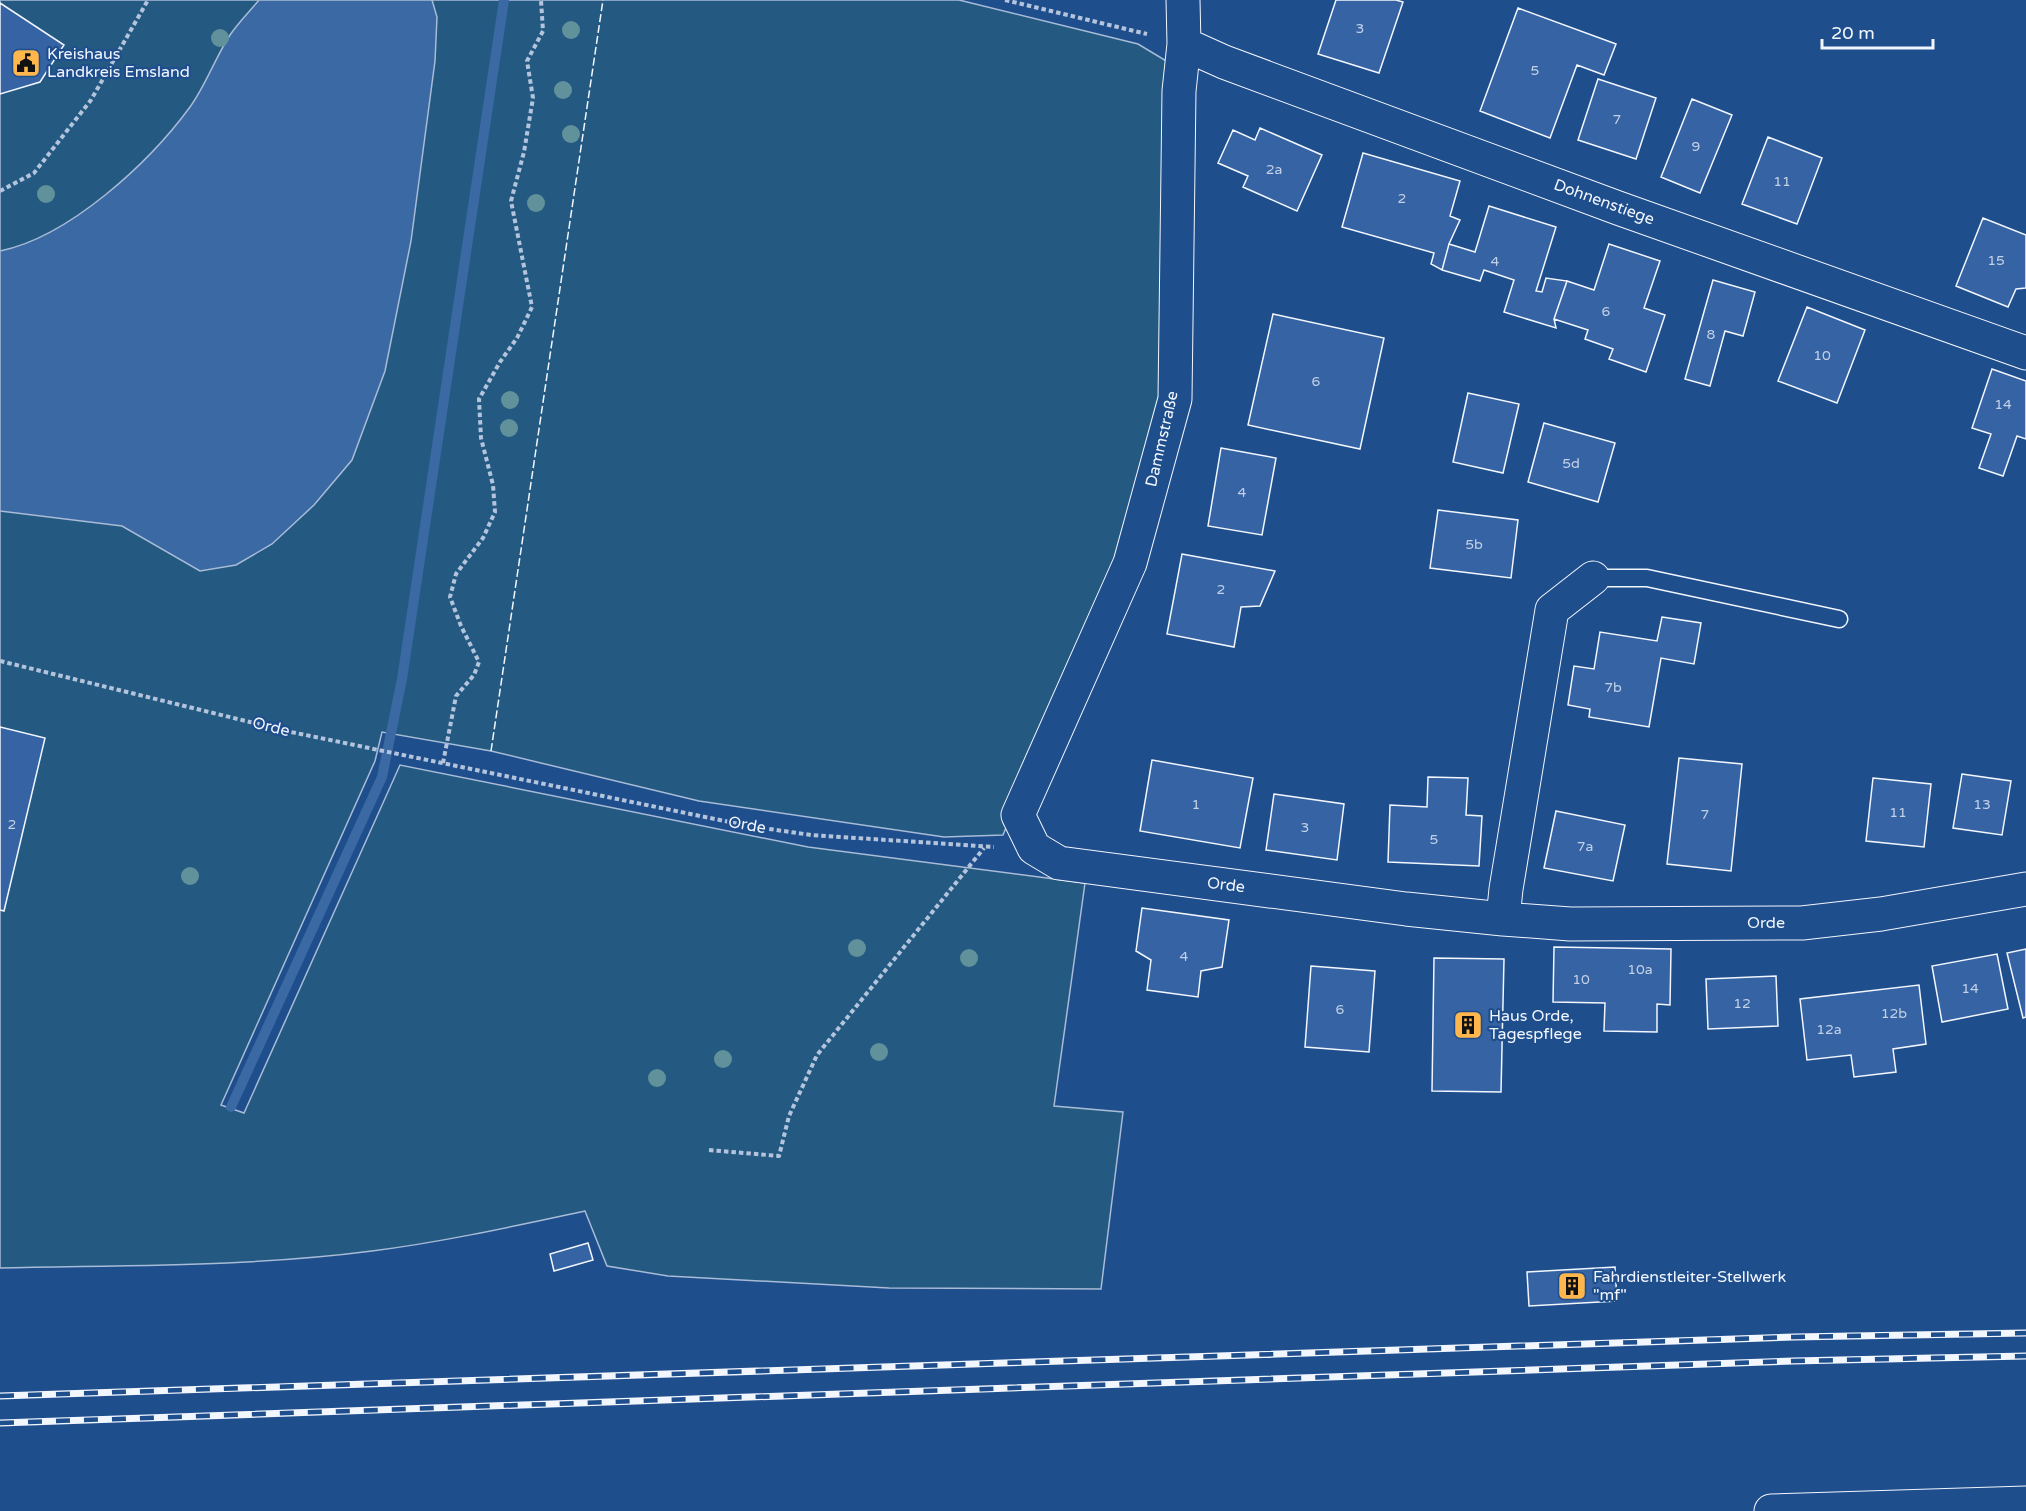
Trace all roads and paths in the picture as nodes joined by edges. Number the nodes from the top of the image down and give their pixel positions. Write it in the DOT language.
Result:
graph roads {
  1 [pos="148,0"];
  2 [pos="541,0"];
  3 [pos="1005,0"];
  4 [pos="1183,0"];
  5 [pos="1184,44"];
  6 [pos="0,191"];
  7 [pos="2026,353"];
  8 [pos="1593,578"];
  9 [pos="1839,619"];
  10 [pos="0,661"];
  11 [pos="442,763"];
  12 [pos="985,847"];
  13 [pos="1034,848"];
  14 [pos="2026,889"];
  15 [pos="1503,920"];
  16 [pos="709,1150"];
  17 [pos="2026,1503"];
  18 [pos="1771,1511"];
  1 -- 6 [label="path"];
  2 -- 11 [label="path"];
  3 -- 5 [label="path"];
  4 -- 5 [label="street, Dammstraße"];
  5 -- 7 [label="street, Dohnenstiege"];
  5 -- 13 [label="street, Dammstraße"];
  8 -- 9 [label="lane"];
  8 -- 15 [label="street"];
  10 -- 11 [label="path, Orde"];
  11 -- 12 [label="path, Orde"];
  12 -- 13 [label="path, Orde"];
  12 -- 16 [label="path"];
  13 -- 15 [label="street, Orde"];
  14 -- 15 [label="street, Orde"];
  17 -- 18 [label="street"];
}
